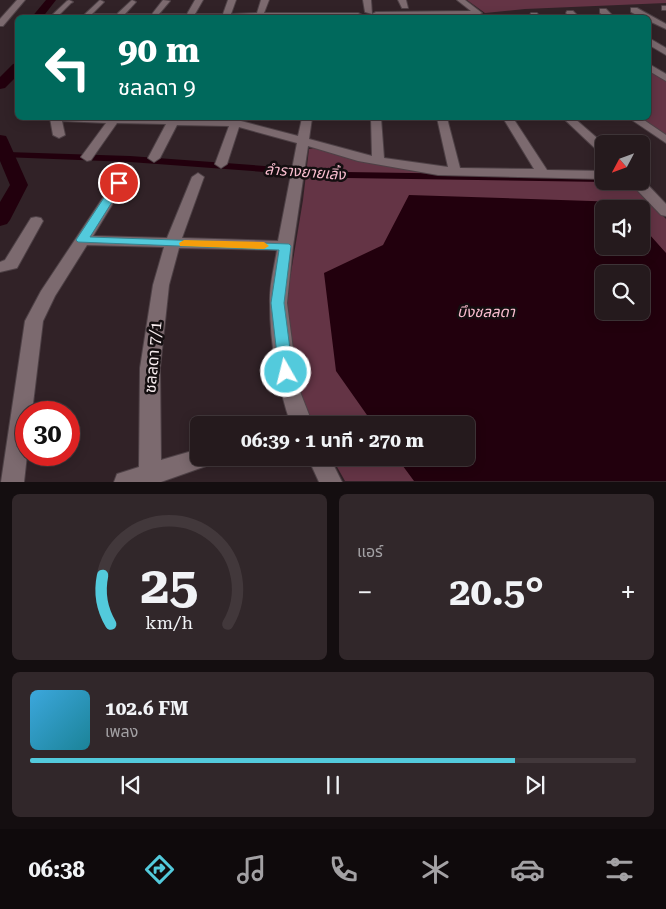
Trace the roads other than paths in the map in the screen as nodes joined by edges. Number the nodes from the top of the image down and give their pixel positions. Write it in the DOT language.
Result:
graph roads {
  1 [pos="21,0"];
  2 [pos="199,0"];
  3 [pos="232,0"];
  4 [pos="265,0"];
  5 [pos="461,0"];
  6 [pos="166,1"];
  7 [pos="69,2"];
  8 [pos="100,2"];
  9 [pos="132,2"];
  10 [pos="403,3"];
  11 [pos="439,5"];
  12 [pos="634,10"];
  13 [pos="603,11"];
  14 [pos="297,13"];
  15 [pos="367,13"];
  16 [pos="332,14"];
  17 [pos="54,15"];
  18 [pos="88,15"];
  19 [pos="121,15"];
  20 [pos="155,15"];
  21 [pos="195,15"];
  22 [pos="229,15"];
  23 [pos="260,15"];
  24 [pos="272,15"];
  25 [pos="388,15"];
  26 [pos="449,15"];
  27 [pos="608,15"];
  28 [pos="643,15"];
  29 [pos="651,19"];
  30 [pos="0,24"];
  31 [pos="666,27"];
  32 [pos="651,42"];
  33 [pos="666,51"];
  34 [pos="651,55"];
  35 [pos="651,68"];
  36 [pos="666,78"];
  37 [pos="56,120"];
  38 [pos="113,120"];
  39 [pos="173,120"];
  40 [pos="236,120"];
  41 [pos="307,120"];
  42 [pos="376,120"];
  43 [pos="442,120"];
  44 [pos="509,120"];
  45 [pos="570,120"];
  46 [pos="637,120"];
  47 [pos="59,135"];
  48 [pos="666,140"];
  49 [pos="303,142"];
  50 [pos="595,142"];
  51 [pos="87,157"];
  52 [pos="154,158"];
  53 [pos="378,162"];
  54 [pos="221,164"];
  55 [pos="128,169"];
  56 [pos="455,172"];
  57 [pos="543,174"];
  58 [pos="595,175"];
  59 [pos="198,177"];
  60 [pos="645,190"];
  61 [pos="666,212"];
  62 [pos="36,221"];
  63 [pos="82,240"];
  64 [pos="173,243"];
  65 [pos="285,246"];
  66 [pos="3,267"];
  67 [pos="299,416"];
  68 [pos="190,462"];
  69 [pos="323,466"];
  70 [pos="150,478"];
  71 [pos="12,482"];
  72 [pos="125,482"];
  73 [pos="331,482"];
  1 -- 30 [label="street"];
  2 -- 21 [label="street"];
  3 -- 22 [label="street"];
  4 -- 23 [label="street"];
  5 -- 26 [label="street"];
  6 -- 20 [label="street"];
  7 -- 17 [label="street"];
  8 -- 18 [label="street"];
  9 -- 19 [label="street"];
  10 -- 11 [label="street"];
  10 -- 15 [label="street"];
  12 -- 28 [label="street"];
  13 -- 27 [label="street"];
  14 -- 16 [label="street"];
  14 -- 24 [label="street"];
  15 -- 16 [label="street"];
  15 -- 25 [label="street"];
  29 -- 31 [label="street"];
  32 -- 33 [label="street"];
  33 -- 34 [label="street"];
  35 -- 36 [label="street"];
  37 -- 47 [label="street"];
  38 -- 51 [label="street"];
  39 -- 52 [label="street"];
  40 -- 49 [label="street"];
  40 -- 54 [label="street"];
  41 -- 49 [label="street"];
  42 -- 53 [label="street"];
  43 -- 56 [label="street"];
  44 -- 57 [label="street"];
  45 -- 50 [label="street"];
  46 -- 48 [label="street"];
  49 -- 53 [label="street"];
  49 -- 65 [label="street"];
  53 -- 56 [label="street"];
  55 -- 63 [label="street"];
  56 -- 57 [label="street"];
  57 -- 58 [label="street"];
  59 -- 64 [label="street, ชลลดา 7/1"];
  60 -- 61 [label="street"];
  62 -- 66 [label="street"];
  63 -- 64 [label="street"];
  63 -- 71 [label="street"];
  64 -- 65 [label="street"];
  64 -- 70 [label="street, ชลลดา 7/1"];
  65 -- 67 [label="street"];
  68 -- 70 [label="street"];
  69 -- 73 [label="street"];
  70 -- 72 [label="street"];
}
